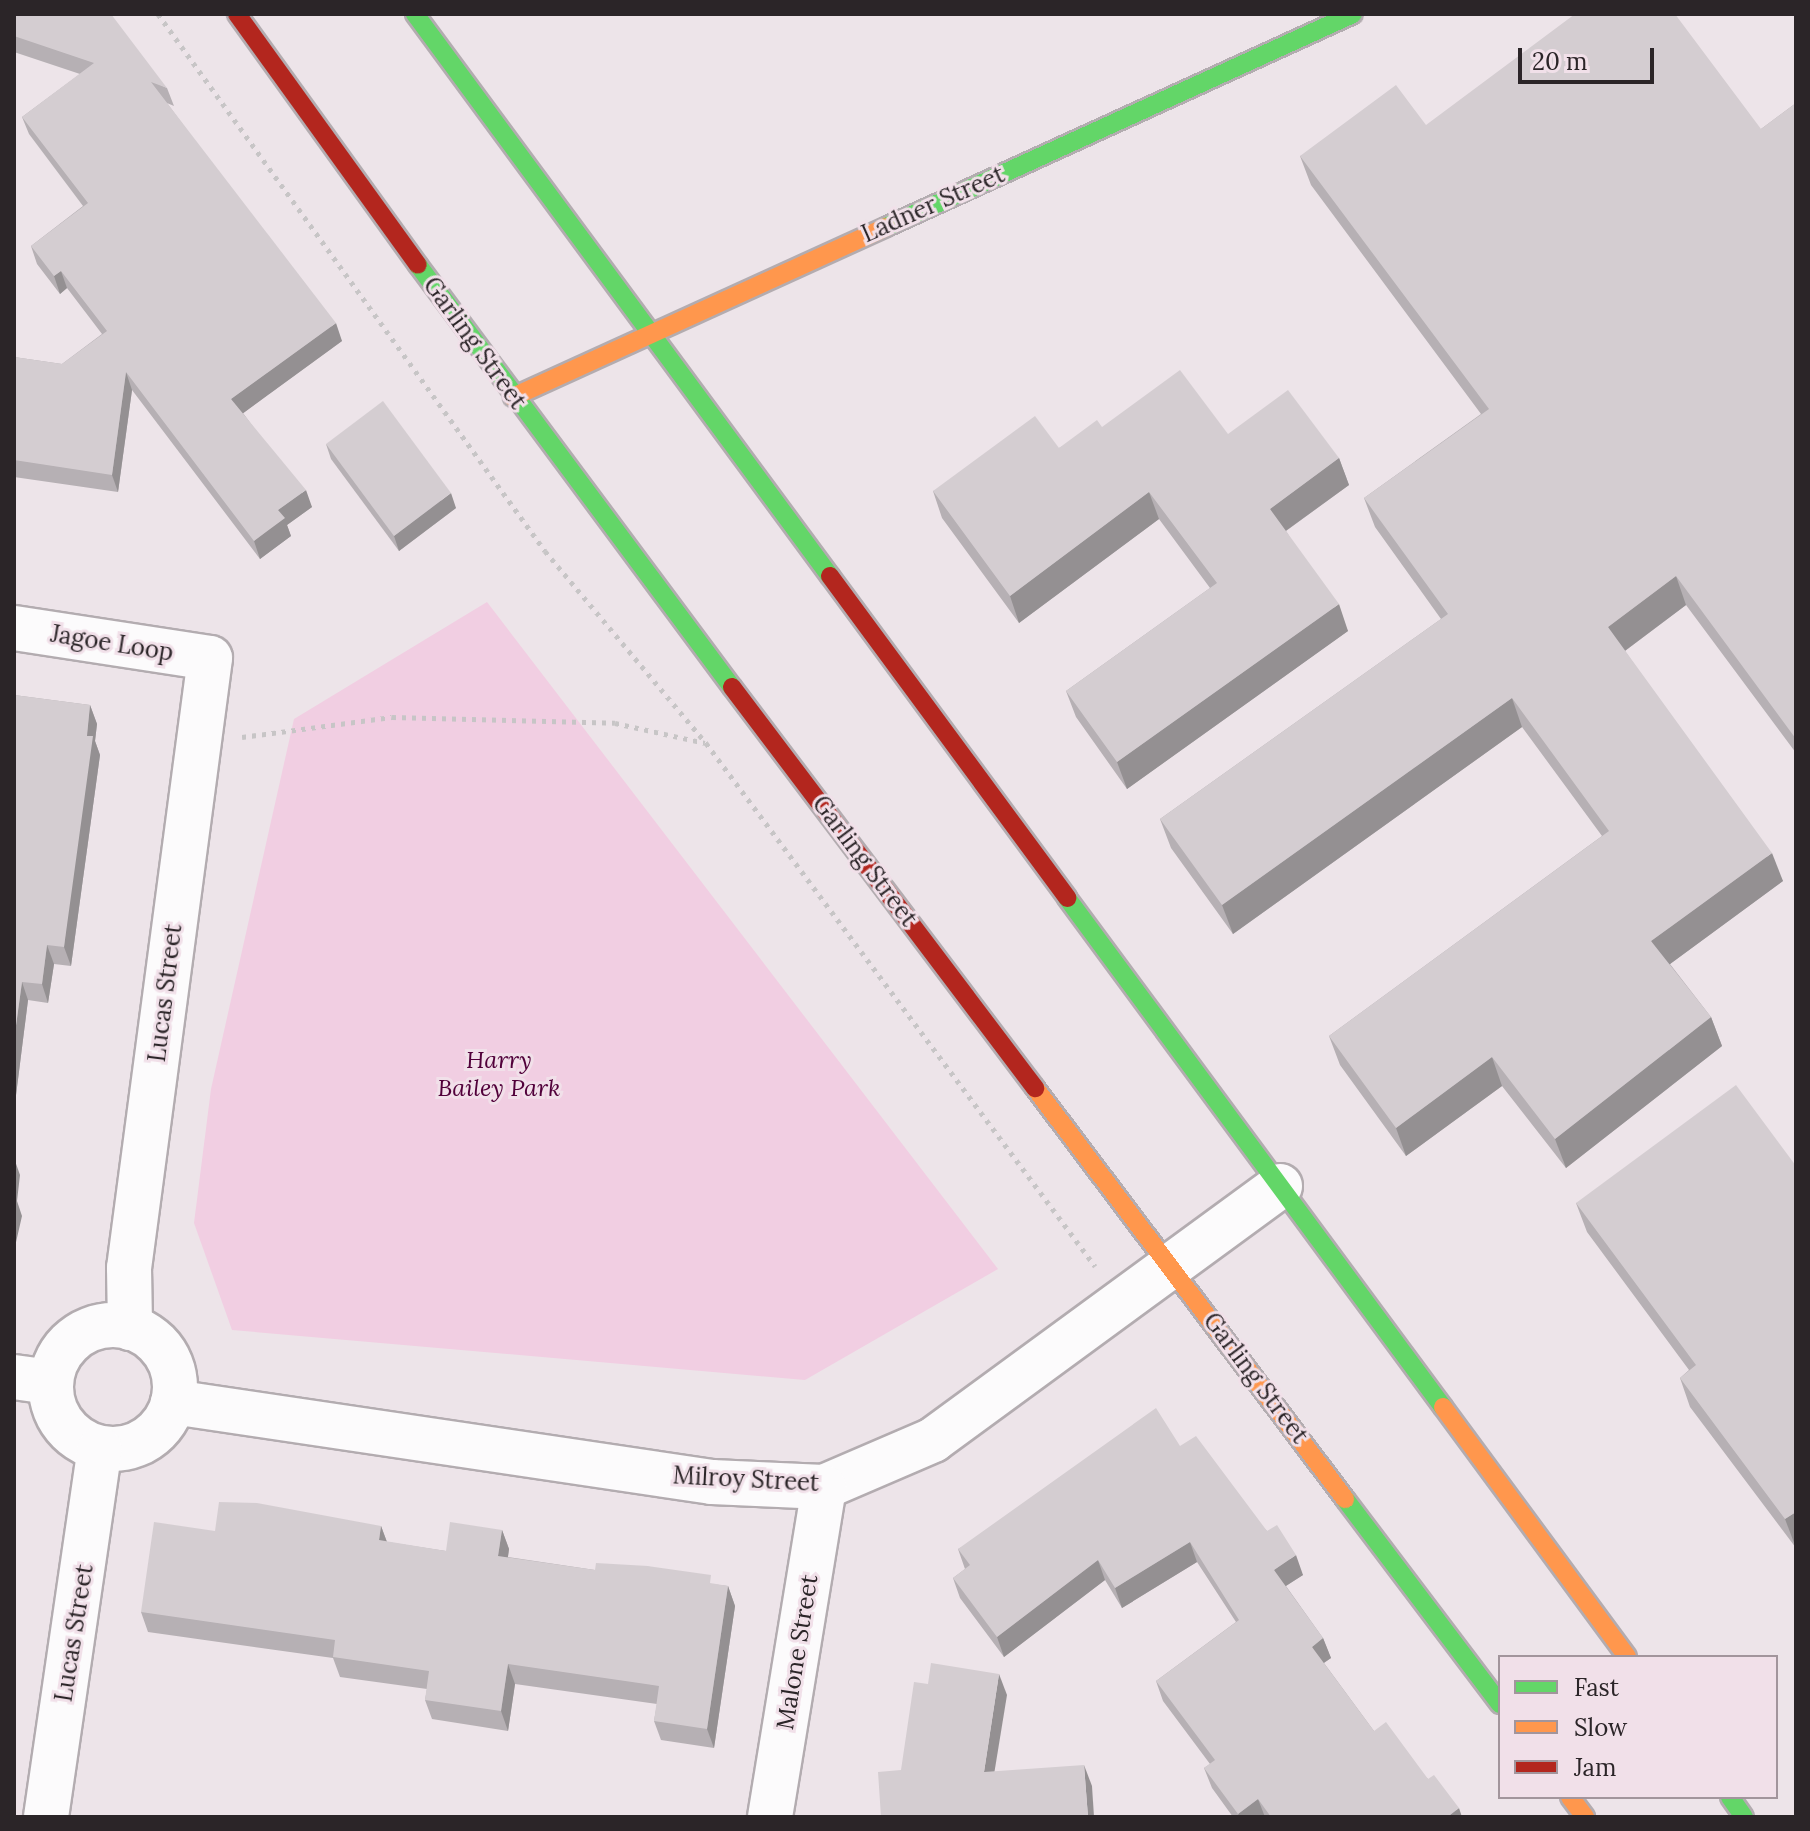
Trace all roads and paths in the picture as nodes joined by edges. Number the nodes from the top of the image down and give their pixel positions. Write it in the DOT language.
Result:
graph roads {
  1 [pos="158,14"];
  2 [pos="237,14"];
  3 [pos="415,14"];
  4 [pos="1353,14"];
  5 [pos="653,330"];
  6 [pos="513,397"];
  7 [pos="14,628"];
  8 [pos="210,658"];
  9 [pos="197,743"];
  10 [pos="706,743"];
  11 [pos="1280,1186"];
  12 [pos="1171,1266"];
  13 [pos="1123,1301"];
  14 [pos="130,1328"];
  15 [pos="32,1380"];
  16 [pos="173,1402"];
  17 [pos="100,1449"];
  18 [pos="824,1487"];
  19 [pos="1626,1655"];
  20 [pos="1498,1701"];
  21 [pos="1572,1799"];
  22 [pos="1731,1799"];
  23 [pos="46,1817"];
  24 [pos="770,1817"];
  25 [pos="1585,1817"];
  26 [pos="1744,1817"];
  1 -- 10 [label="path"];
  2 -- 6 [label="street, Garling Street"];
  3 -- 5 [label="street"];
  4 -- 5 [label="street, Ladner Street"];
  5 -- 6 [label="street, Ladner Street"];
  5 -- 11 [label="street"];
  6 -- 12 [label="street, Garling Street"];
  7 -- 8 [label="street, Jagoe Loop"];
  8 -- 9 [label="street, Lucas Street"];
  9 -- 10 [label="path"];
  9 -- 14 [label="street, Lucas Street"];
  10 -- 13 [label="path"];
  11 -- 12 [label="street, Milroy Street"];
  11 -- 19 [label="street"];
  12 -- 13 [label="street, Milroy Street"];
  12 -- 20 [label="street, Garling Street"];
  13 -- 18 [label="street, Milroy Street"];
  14 -- 15 [label="street"];
  14 -- 16 [label="street"];
  15 -- 17 [label="street"];
  16 -- 17 [label="street"];
  16 -- 18 [label="street, Milroy Street"];
  17 -- 23 [label="street, Lucas Street"];
  18 -- 24 [label="street, Malone Street"];
  21 -- 25 [label="street"];
  22 -- 26 [label="street"];
}
